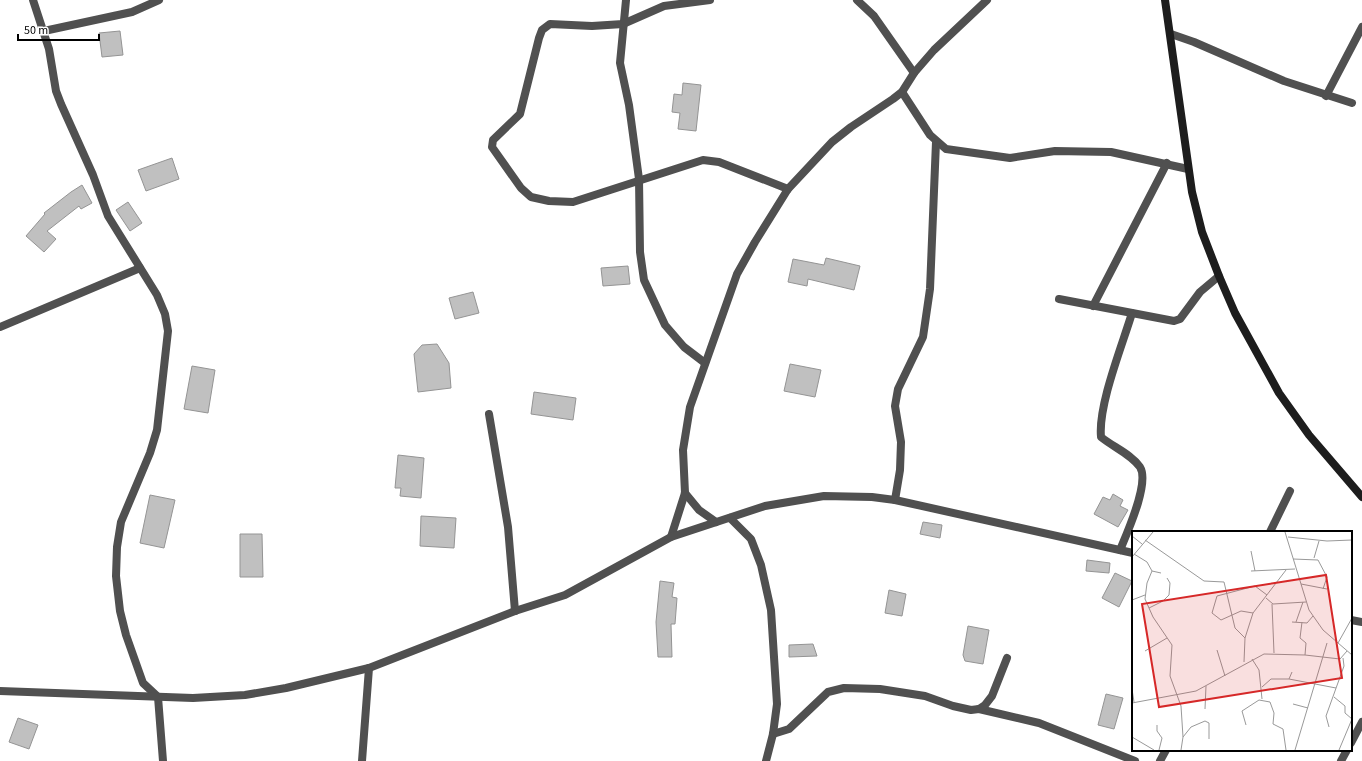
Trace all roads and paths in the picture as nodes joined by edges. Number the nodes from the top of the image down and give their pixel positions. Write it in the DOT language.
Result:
graph roads {
  1 [pos="33,0"];
  2 [pos="159,0"];
  3 [pos="626,0"];
  4 [pos="710,0"];
  5 [pos="857,0"];
  6 [pos="988,0"];
  7 [pos="1165,0"];
  8 [pos="623,24"];
  9 [pos="1362,27"];
  10 [pos="44,31"];
  11 [pos="1171,34"];
  12 [pos="914,73"];
  13 [pos="902,92"];
  14 [pos="1326,96"];
  15 [pos="1352,103"];
  16 [pos="936,142"];
  17 [pos="1167,163"];
  18 [pos="1188,169"];
  19 [pos="639,179"];
  20 [pos="788,188"];
  21 [pos="140,268"];
  22 [pos="1219,276"];
  23 [pos="1060,299"];
  24 [pos="1093,306"];
  25 [pos="1132,313"];
  26 [pos="0,327"];
  27 [pos="705,363"];
  28 [pos="489,414"];
  29 [pos="1290,491"];
  30 [pos="685,493"];
  31 [pos="1362,497"];
  32 [pos="895,500"];
  33 [pos="730,518"];
  34 [pos="716,522"];
  35 [pos="1270,531"];
  36 [pos="671,536"];
  37 [pos="1120,550"];
  38 [pos="1132,553"];
  39 [pos="515,611"];
  40 [pos="1352,620"];
  41 [pos="1362,622"];
  42 [pos="1007,658"];
  43 [pos="369,668"];
  44 [pos="143,683"];
  45 [pos="0,691"];
  46 [pos="134,697"];
  47 [pos="158,698"];
  48 [pos="979,708"];
  49 [pos="1362,722"];
  50 [pos="773,734"];
  51 [pos="1352,741"];
  52 [pos="1165,751"];
  53 [pos="1346,751"];
  54 [pos="163,761"];
  55 [pos="362,761"];
  56 [pos="766,761"];
  57 [pos="1135,761"];
  58 [pos="1160,761"];
  59 [pos="1341,761"];
  1 -- 10 [label="street"];
  2 -- 10 [label="street"];
  3 -- 8 [label="street"];
  4 -- 8 [label="street"];
  5 -- 12 [label="street"];
  6 -- 12 [label="street"];
  7 -- 11 [label="street"];
  8 -- 19 [label="street"];
  8 -- 19 [label="street"];
  9 -- 14 [label="street"];
  10 -- 21 [label="street"];
  11 -- 14 [label="street"];
  11 -- 18 [label="street"];
  12 -- 13 [label="street"];
  13 -- 16 [label="street"];
  13 -- 20 [label="street"];
  14 -- 15 [label="street"];
  16 -- 17 [label="street"];
  16 -- 32 [label="street"];
  17 -- 18 [label="street"];
  17 -- 24 [label="street"];
  18 -- 22 [label="street"];
  19 -- 20 [label="street"];
  19 -- 27 [label="street"];
  20 -- 27 [label="street"];
  21 -- 26 [label="street"];
  21 -- 44 [label="street"];
  22 -- 25 [label="street"];
  22 -- 31 [label="street"];
  23 -- 24 [label="street"];
  24 -- 25 [label="street"];
  25 -- 37 [label="street"];
  27 -- 30 [label="street"];
  28 -- 39 [label="street"];
  29 -- 35 [label="street"];
  30 -- 34 [label="street"];
  30 -- 36 [label="street"];
  32 -- 33 [label="street"];
  32 -- 37 [label="street"];
  33 -- 34 [label="street"];
  33 -- 50 [label="street"];
  34 -- 36 [label="street"];
  36 -- 39 [label="street"];
  37 -- 38 [label="street"];
  39 -- 43 [label="street"];
  40 -- 41 [label="street"];
  42 -- 48 [label="street"];
  43 -- 47 [label="street"];
  43 -- 55 [label="street"];
  44 -- 46 [label="street"];
  44 -- 47 [label="street"];
  45 -- 46 [label="street"];
  46 -- 47 [label="street"];
  47 -- 54 [label="street"];
  48 -- 50 [label="street"];
  48 -- 57 [label="street"];
  49 -- 51 [label="street"];
  50 -- 56 [label="street"];
  52 -- 58 [label="street"];
  53 -- 59 [label="street"];
}
